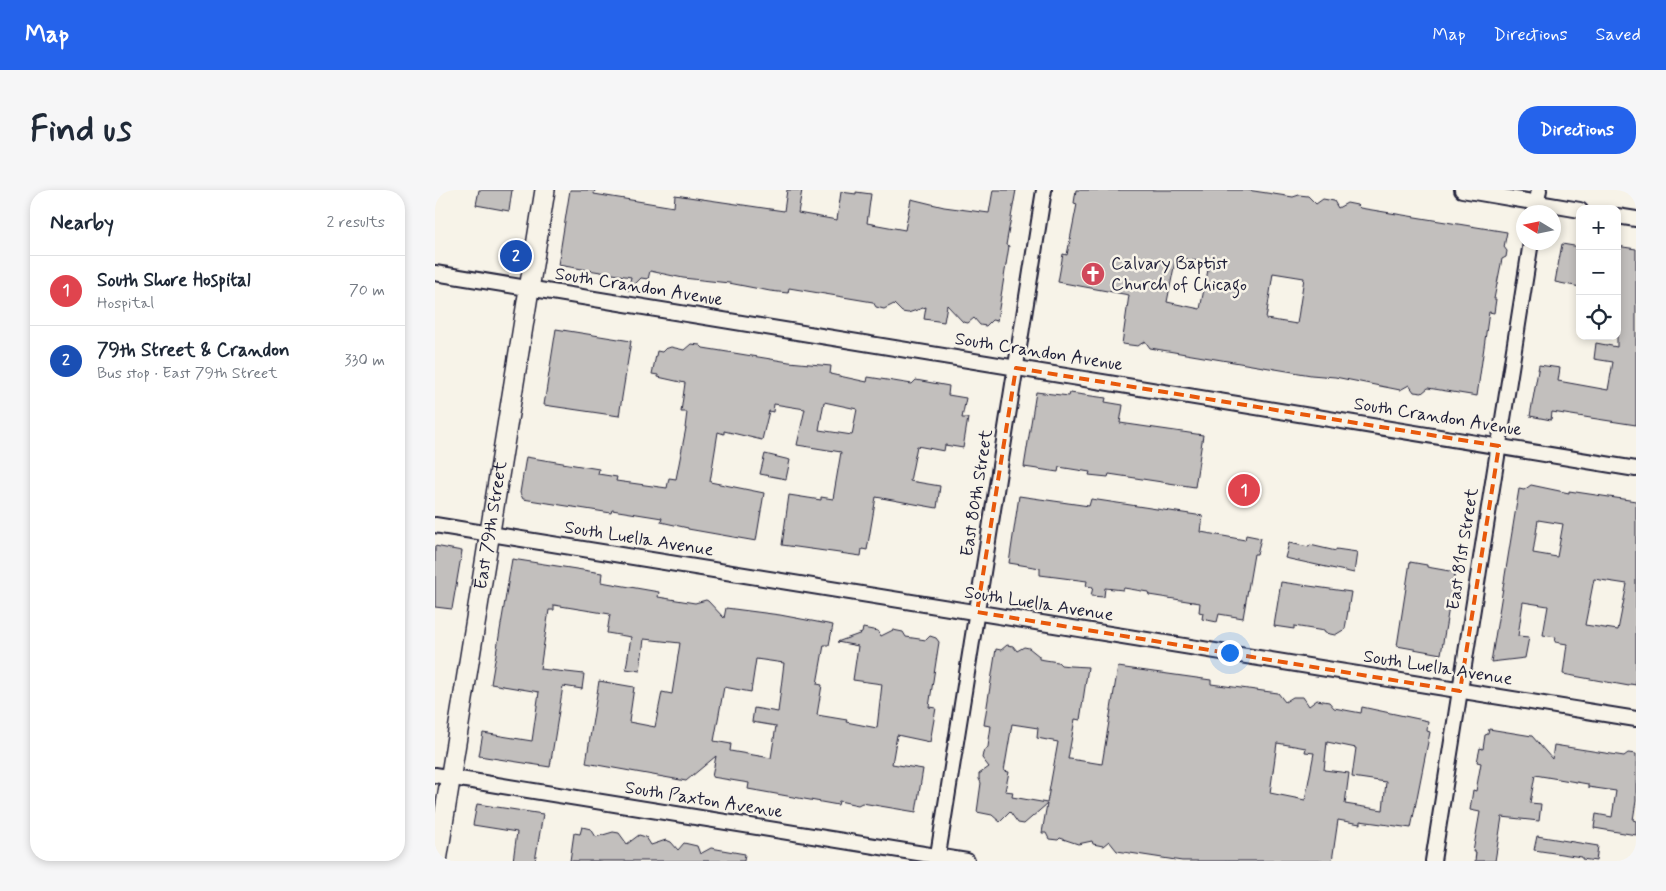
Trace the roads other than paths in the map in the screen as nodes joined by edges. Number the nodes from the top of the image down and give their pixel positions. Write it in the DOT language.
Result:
graph roads {
  1 [pos="545,190"];
  2 [pos="1044,190"];
  3 [pos="1462,190"];
  4 [pos="1537,202"];
  5 [pos="1576,209"];
  6 [pos="1621,217"];
  7 [pos="1636,219"];
  8 [pos="1530,250"];
  9 [pos="435,273"];
  10 [pos="529,288"];
  11 [pos="1016,368"];
  12 [pos="1499,446"];
  13 [pos="1636,469"];
  14 [pos="435,525"];
  15 [pos="490,533"];
  16 [pos="977,612"];
  17 [pos="1460,691"];
  18 [pos="1636,720"];
  19 [pos="443,776"];
  20 [pos="937,859"];
  21 [pos="437,861"];
  22 [pos="967,861"];
  23 [pos="1433,861"];
  1 -- 10 [label="main road, East 79th Street"];
  2 -- 11 [label="street, East 80th Street"];
  3 -- 4 [label="street"];
  4 -- 5 [label="street"];
  6 -- 7 [label="street"];
  8 -- 12 [label="street, East 81st Street"];
  9 -- 10 [label="street, South Crandon Avenue"];
  10 -- 11 [label="street, South Crandon Avenue"];
  10 -- 15 [label="main road, East 79th Street"];
  11 -- 12 [label="street, South Crandon Avenue"];
  11 -- 16 [label="street, East 80th Street"];
  12 -- 13 [label="street, South Crandon Avenue"];
  12 -- 17 [label="street, East 81st Street"];
  14 -- 15 [label="street, South Luella Avenue"];
  15 -- 16 [label="street, South Luella Avenue"];
  15 -- 19 [label="main road, East 79th Street"];
  16 -- 17 [label="street, South Luella Avenue"];
  16 -- 20 [label="street, East 80th Street"];
  17 -- 18 [label="street, South Luella Avenue"];
  17 -- 23 [label="street, East 81st Street"];
  19 -- 20 [label="street, South Paxton Avenue"];
  19 -- 21 [label="main road, East 79th Street"];
  20 -- 22 [label="street, South Paxton Avenue"];
}
